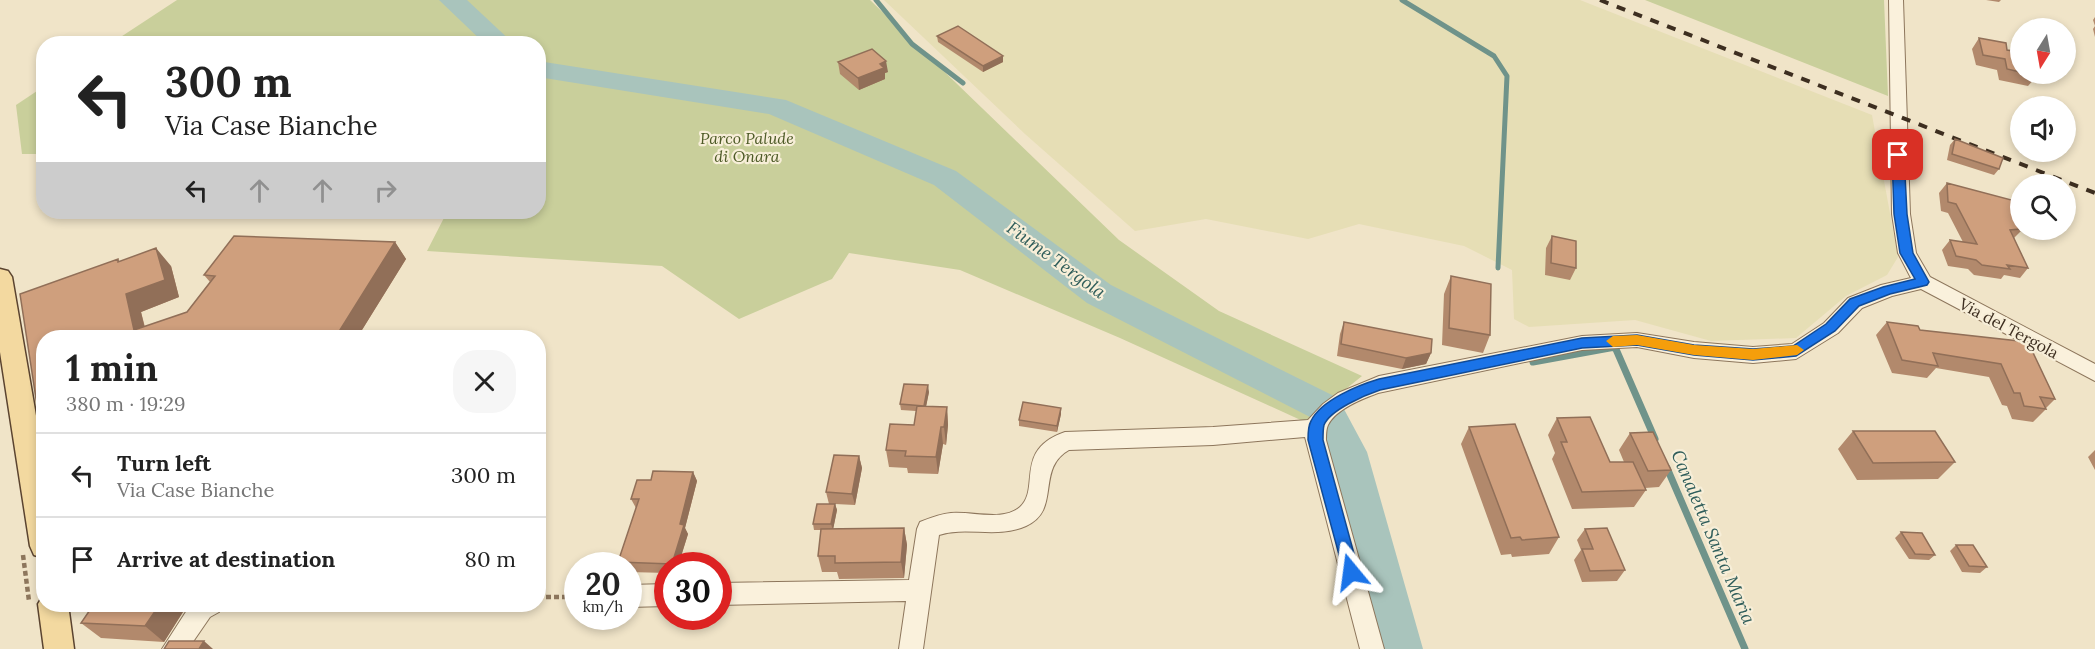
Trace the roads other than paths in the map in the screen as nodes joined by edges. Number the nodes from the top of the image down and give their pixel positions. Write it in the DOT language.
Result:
graph roads {
  1 [pos="1896,0"];
  2 [pos="0,277"];
  3 [pos="1923,282"];
  4 [pos="2095,373"];
  5 [pos="1319,423"];
  6 [pos="36,497"];
  7 [pos="919,590"];
  8 [pos="732,594"];
  9 [pos="54,612"];
  10 [pos="200,612"];
  11 [pos="59,649"];
  12 [pos="174,649"];
  13 [pos="911,649"];
  14 [pos="1372,649"];
  1 -- 3 [label="street"];
  2 -- 6 [label="main road"];
  3 -- 4 [label="street, Via del Tergola"];
  3 -- 5 [label="street"];
  5 -- 7 [label="street"];
  5 -- 14 [label="street"];
  7 -- 8 [label="street"];
  7 -- 13 [label="street"];
  9 -- 11 [label="main road"];
  10 -- 12 [label="street"];
}
